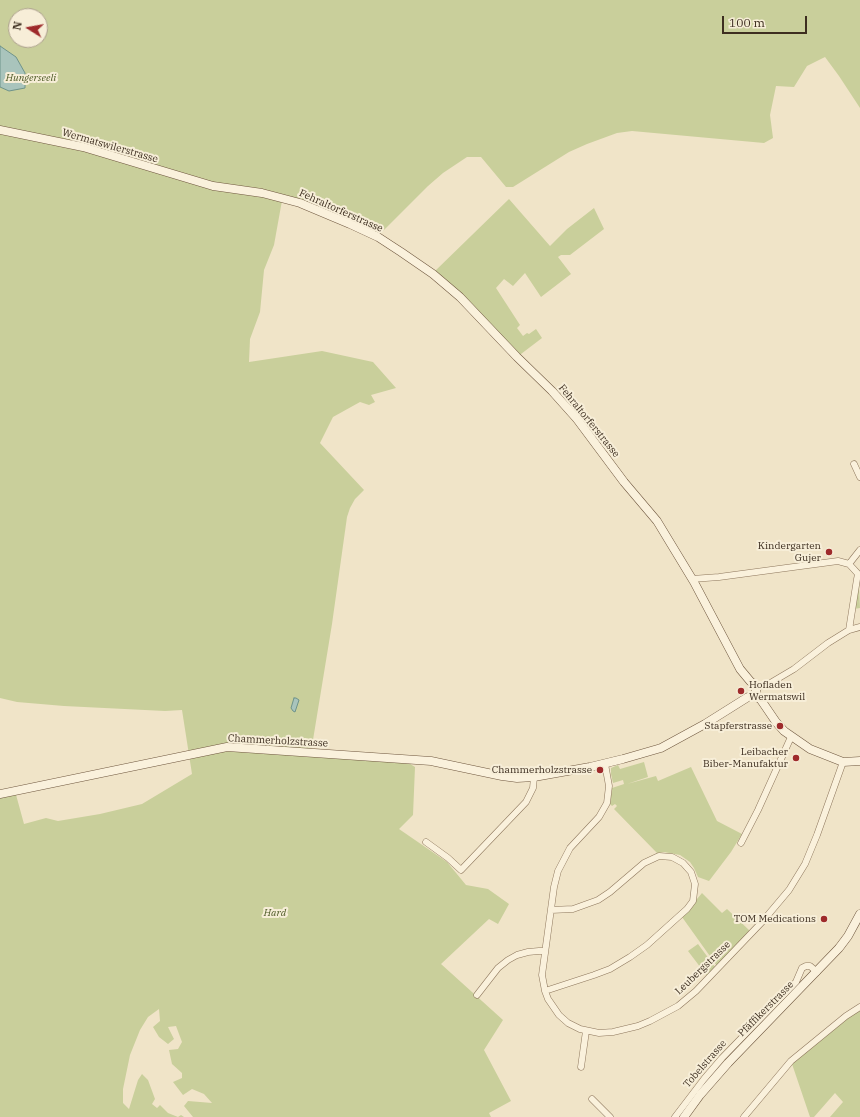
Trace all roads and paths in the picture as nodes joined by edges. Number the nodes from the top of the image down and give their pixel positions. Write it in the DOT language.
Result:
graph roads {
  1 [pos="0,130"];
  2 [pos="213,186"];
  3 [pos="854,464"];
  4 [pos="860,476"];
  5 [pos="860,550"];
  6 [pos="849,564"];
  7 [pos="859,575"];
  8 [pos="692,579"];
  9 [pos="858,583"];
  10 [pos="860,627"];
  11 [pos="848,630"];
  12 [pos="756,691"];
  13 [pos="791,737"];
  14 [pos="860,761"];
  15 [pos="843,762"];
  16 [pos="605,764"];
  17 [pos="534,777"];
  18 [pos="0,794"];
  19 [pos="426,842"];
  20 [pos="741,843"];
  21 [pos="551,910"];
  22 [pos="860,914"];
  23 [pos="545,951"];
  24 [pos="817,972"];
  25 [pos="544,991"];
  26 [pos="477,995"];
  27 [pos="860,1007"];
  28 [pos="586,1031"];
  29 [pos="581,1067"];
  30 [pos="592,1099"];
  31 [pos="610,1117"];
  32 [pos="675,1117"];
  33 [pos="684,1117"];
  34 [pos="744,1117"];
  1 -- 2 [label="street, Wermatswilerstrasse"];
  2 -- 8 [label="street, Fehraltorferstrasse"];
  3 -- 4 [label="street"];
  5 -- 6 [label="street"];
  6 -- 7 [label="street"];
  6 -- 8 [label="street"];
  7 -- 9 [label="street"];
  8 -- 12 [label="street, Fehraltorferstrasse"];
  9 -- 11 [label="street"];
  10 -- 11 [label="street, Chammerholzstrasse"];
  11 -- 12 [label="street, Chammerholzstrasse"];
  12 -- 13 [label="street, Fehraltorferstrasse"];
  12 -- 16 [label="street, Chammerholzstrasse"];
  13 -- 15 [label="street, Fehraltorferstrasse"];
  13 -- 20 [label="street"];
  14 -- 15 [label="street, Fehraltorferstrasse"];
  15 -- 28 [label="street, Leubergstrasse"];
  16 -- 17 [label="street, Chammerholzstrasse"];
  16 -- 21 [label="street, Leubergstrasse"];
  17 -- 18 [label="street, Chammerholzstrasse"];
  17 -- 19 [label="street"];
  21 -- 23 [label="street, Leubergstrasse"];
  21 -- 25 [label="street"];
  22 -- 24 [label="street, Pfäffikerstrasse"];
  23 -- 25 [label="street, Leubergstrasse"];
  23 -- 26 [label="street"];
  24 -- 32 [label="street, Tobelstrasse"];
  24 -- 33 [label="street, Pfäffikerstrasse"];
  25 -- 28 [label="street, Leubergstrasse"];
  27 -- 34 [label="street"];
  28 -- 29 [label="street"];
  30 -- 31 [label="street"];
}
